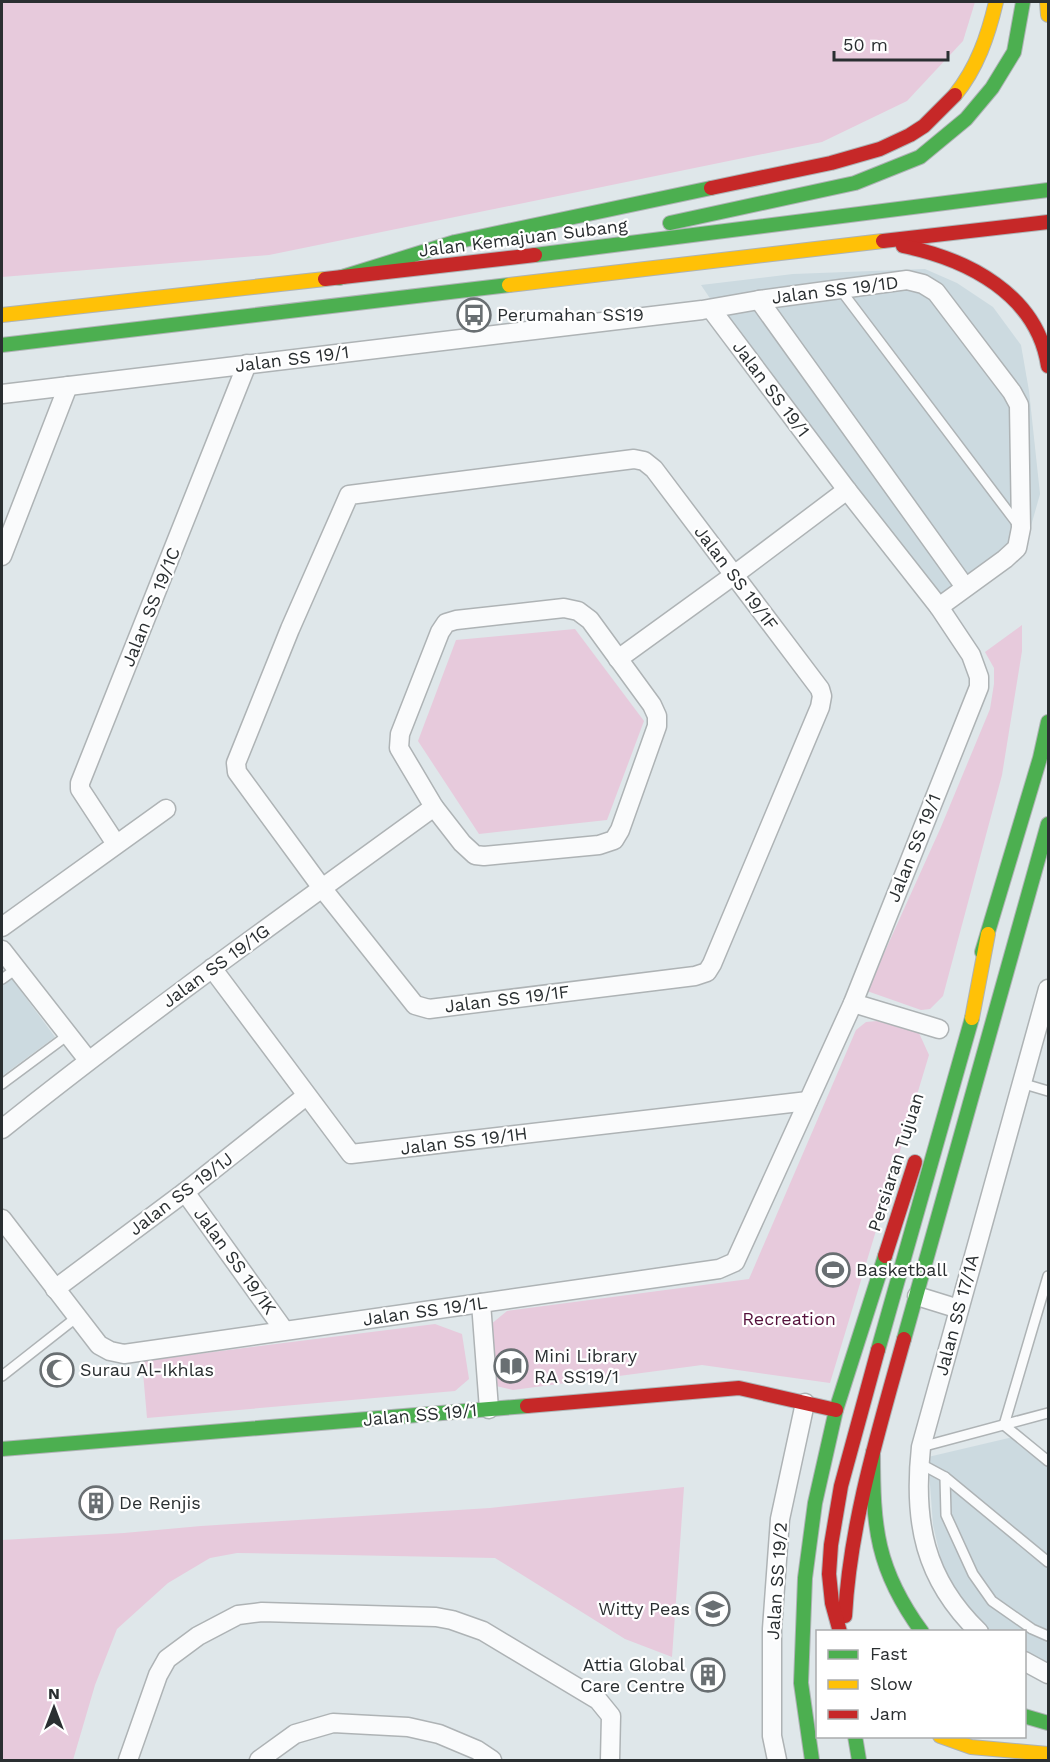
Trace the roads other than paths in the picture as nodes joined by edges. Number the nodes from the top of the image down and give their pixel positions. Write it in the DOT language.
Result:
graph roads {
  1 [pos="996,2"];
  2 [pos="1023,2"];
  3 [pos="1047,2"];
  4 [pos="1048,15"];
  5 [pos="1048,190"];
  6 [pos="1048,222"];
  7 [pos="876,243"];
  8 [pos="497,260"];
  9 [pos="339,279"];
  10 [pos="840,289"];
  11 [pos="759,300"];
  12 [pos="711,309"];
  13 [pos="2,315"];
  14 [pos="2,345"];
  15 [pos="248,364"];
  16 [pos="1048,366"];
  17 [pos="68,386"];
  18 [pos="2,394"];
  19 [pos="847,489"];
  20 [pos="1021,528"];
  21 [pos="2,556"];
  22 [pos="734,575"];
  23 [pos="965,588"];
  24 [pos="939,607"];
  25 [pos="618,659"];
  26 [pos="1048,722"];
  27 [pos="434,807"];
  28 [pos="166,809"];
  29 [pos="1048,824"];
  30 [pos="116,844"];
  31 [pos="322,888"];
  32 [pos="2,927"];
  33 [pos="988,934"];
  34 [pos="2,950"];
  35 [pos="212,968"];
  36 [pos="9,974"];
  37 [pos="1048,989"];
  38 [pos="853,1003"];
  39 [pos="939,1029"];
  40 [pos="68,1035"];
  41 [pos="88,1060"];
  42 [pos="1021,1083"];
  43 [pos="2,1084"];
  44 [pos="1048,1090"];
  45 [pos="306,1096"];
  46 [pos="808,1101"];
  47 [pos="930,1115"];
  48 [pos="2,1129"];
  49 [pos="919,1149"];
  50 [pos="185,1192"];
  51 [pos="2,1219"];
  52 [pos="1048,1276"];
  53 [pos="54,1289"];
  54 [pos="917,1296"];
  55 [pos="481,1303"];
  56 [pos="959,1309"];
  57 [pos="77,1317"];
  58 [pos="284,1330"];
  59 [pos="2,1376"];
  60 [pos="805,1403"];
  61 [pos="489,1409"];
  62 [pos="836,1410"];
  63 [pos="1048,1413"];
  64 [pos="1004,1425"];
  65 [pos="2,1449"];
  66 [pos="873,1452"];
  67 [pos="920,1455"];
  68 [pos="1048,1461"];
  69 [pos="945,1477"];
  70 [pos="1048,1562"];
  71 [pos="841,1630"];
  72 [pos="842,1630"];
  73 [pos="921,1630"];
  74 [pos="977,1630"];
  75 [pos="1048,1636"];
  76 [pos="1026,1662"];
  77 [pos="1048,1674"];
  78 [pos="1026,1717"];
  79 [pos="1048,1723"];
  80 [pos="855,1738"];
  81 [pos="943,1738"];
  82 [pos="1048,1754"];
  83 [pos="128,1761"];
  84 [pos="259,1761"];
  85 [pos="492,1761"];
  86 [pos="610,1761"];
  87 [pos="777,1761"];
  88 [pos="812,1761"];
  89 [pos="859,1761"];
  1 -- 9 [label="main road"];
  2 -- 8 [label="main road"];
  3 -- 4 [label="main road"];
  5 -- 8 [label="main road, Jalan Kemajuan Subang"];
  6 -- 7 [label="main road"];
  7 -- 14 [label="main road"];
  7 -- 16 [label="main road"];
  8 -- 9 [label="main road, Jalan Kemajuan Subang"];
  9 -- 13 [label="main road, Jalan Kemajuan Subang"];
  10 -- 11 [label="street, Jalan SS 19/1D"];
  10 -- 20 [label="lane"];
  10 -- 20 [label="street, Jalan SS 19/1D"];
  11 -- 12 [label="street, Jalan SS 19/1D"];
  11 -- 23 [label="street"];
  12 -- 15 [label="street, Jalan SS 19/1"];
  12 -- 19 [label="street, Jalan SS 19/1"];
  15 -- 17 [label="street, Jalan SS 19/1"];
  15 -- 30 [label="street, Jalan SS 19/1C"];
  17 -- 18 [label="street, Jalan SS 19/1"];
  17 -- 21 [label="street"];
  19 -- 22 [label="street"];
  19 -- 24 [label="street, Jalan SS 19/1"];
  20 -- 23 [label="street, Jalan SS 19/1D"];
  22 -- 25 [label="street"];
  22 -- 31 [label="street, Jalan SS 19/1F"];
  22 -- 31 [label="street, Jalan SS 19/1F"];
  23 -- 24 [label="street, Jalan SS 19/1D"];
  24 -- 38 [label="street, Jalan SS 19/1"];
  25 -- 27 [label="street"];
  25 -- 27 [label="street"];
  26 -- 33 [label="main road, Persiaran Tujuan"];
  27 -- 31 [label="street, Jalan SS 19/1G"];
  28 -- 30 [label="street"];
  29 -- 54 [label="main road"];
  30 -- 32 [label="street"];
  31 -- 35 [label="street, Jalan SS 19/1G"];
  33 -- 47 [label="main road, Persiaran Tujuan"];
  33 -- 71 [label="main road"];
  34 -- 36 [label="street"];
  35 -- 41 [label="street, Jalan SS 19/1G"];
  35 -- 45 [label="street, Jalan SS 19/1H"];
  36 -- 40 [label="street"];
  37 -- 42 [label="street, Jalan SS 17/1A"];
  38 -- 39 [label="street"];
  38 -- 46 [label="street, Jalan SS 19/1"];
  40 -- 41 [label="street"];
  40 -- 43 [label="lane"];
  41 -- 48 [label="street, Jalan SS 19/1G"];
  42 -- 44 [label="lane"];
  42 -- 56 [label="street, Jalan SS 17/1A"];
  45 -- 46 [label="street, Jalan SS 19/1H"];
  45 -- 50 [label="street, Jalan SS 19/1J"];
  46 -- 55 [label="street, Jalan SS 19/1L"];
  49 -- 62 [label="main road, Persiaran Tujuan"];
  50 -- 53 [label="street, Jalan SS 19/1J"];
  50 -- 58 [label="street, Jalan SS 19/1K"];
  51 -- 53 [label="street, Jalan SS 19/1L"];
  52 -- 64 [label="lane"];
  53 -- 57 [label="street, Jalan SS 19/1L"];
  54 -- 56 [label="street"];
  54 -- 66 [label="main road"];
  55 -- 58 [label="street, Jalan SS 19/1L"];
  55 -- 61 [label="street"];
  56 -- 67 [label="street, Jalan SS 17/1A"];
  57 -- 58 [label="street, Jalan SS 19/1L"];
  57 -- 59 [label="lane"];
  60 -- 61 [label="main road, Jalan SS 19/1"];
  60 -- 62 [label="main road, Jalan SS 19/1"];
  60 -- 87 [label="street, Jalan SS 19/2"];
  61 -- 65 [label="main road, Jalan SS 19/1"];
  62 -- 88 [label="main road, Persiaran Tujuan"];
  63 -- 64 [label="lane"];
  64 -- 67 [label="lane"];
  64 -- 68 [label="lane"];
  66 -- 72 [label="main road"];
  66 -- 73 [label="main road"];
  67 -- 69 [label="lane"];
  67 -- 74 [label="street, Jalan SS 17/1A"];
  69 -- 70 [label="lane"];
  69 -- 75 [label="lane"];
  76 -- 77 [label="street"];
  78 -- 79 [label="main road"];
  80 -- 89 [label="main road"];
  81 -- 82 [label="main road"];
  83 -- 86 [label="street"];
  84 -- 85 [label="street"];
}
